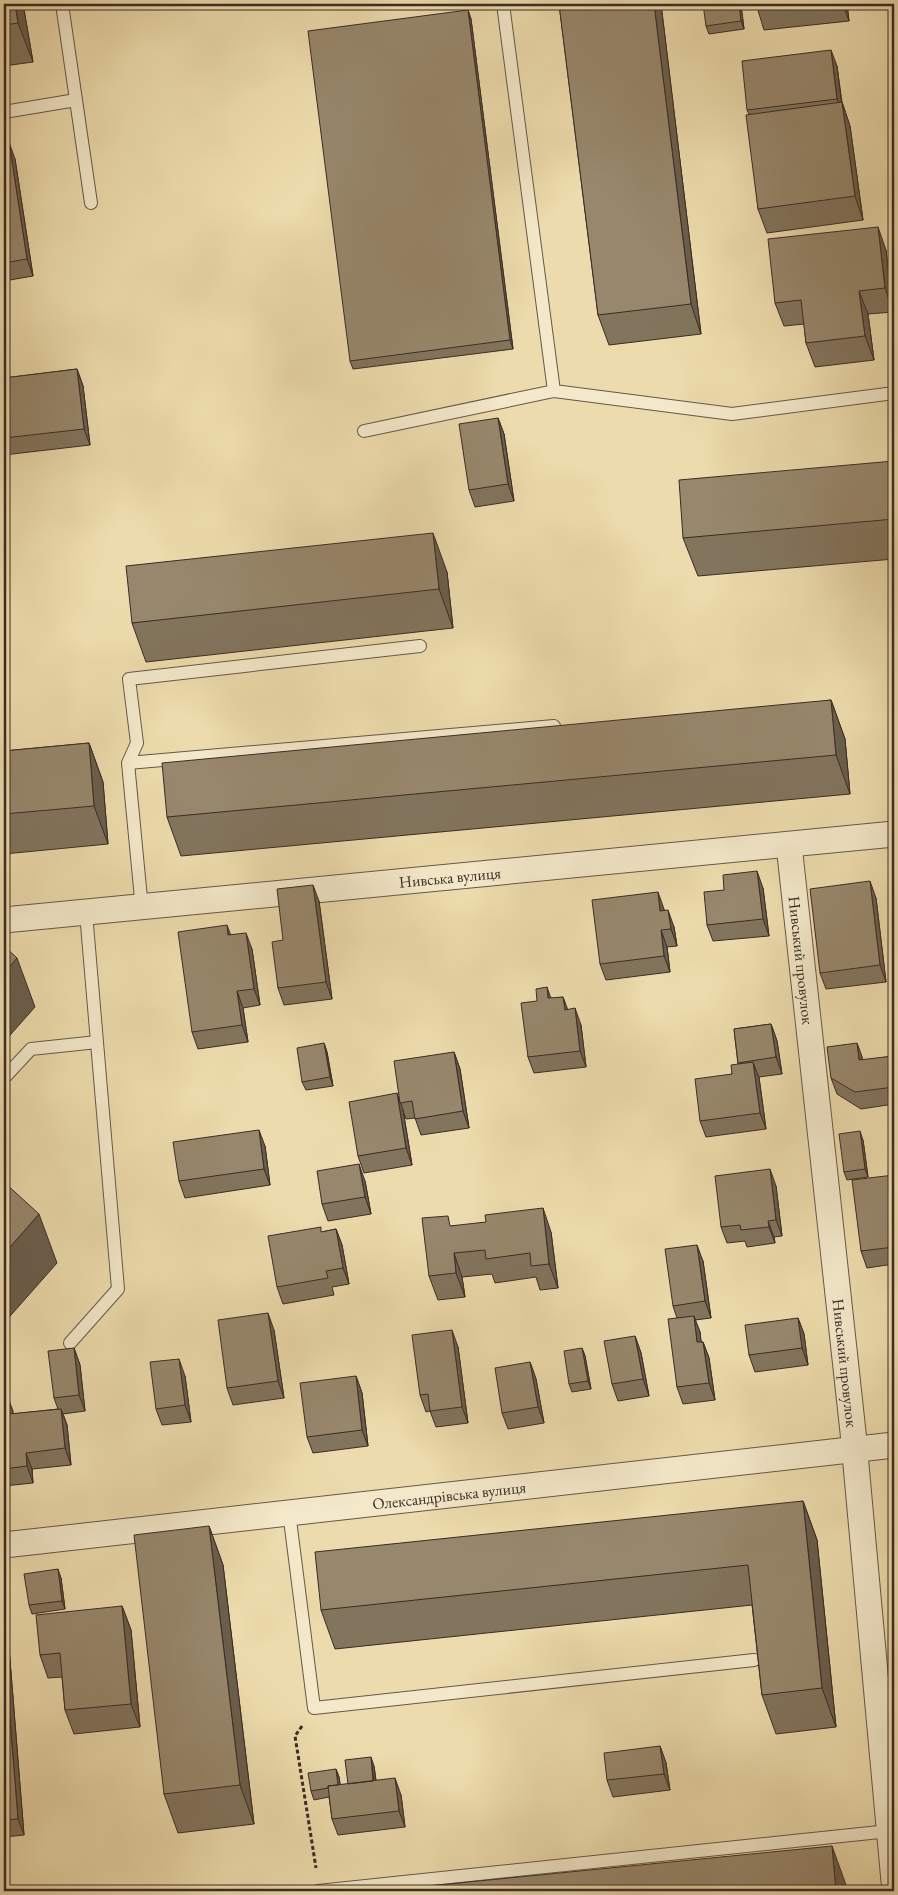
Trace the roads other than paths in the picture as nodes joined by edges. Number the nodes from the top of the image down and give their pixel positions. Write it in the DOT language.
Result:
graph roads {
  1 [pos="62,4"];
  2 [pos="504,4"];
  3 [pos="76,100"];
  4 [pos="4,112"];
  5 [pos="91,203"];
  6 [pos="554,392"];
  7 [pos="894,393"];
  8 [pos="364,430"];
  9 [pos="420,646"];
  10 [pos="572,725"];
  11 [pos="128,764"];
  12 [pos="894,834"];
  13 [pos="789,845"];
  14 [pos="142,909"];
  15 [pos="86,913"];
  16 [pos="4,920"];
  17 [pos="97,1042"];
  18 [pos="4,1078"];
  19 [pos="70,1343"];
  20 [pos="894,1445"];
  21 [pos="854,1449"];
  22 [pos="288,1512"];
  23 [pos="4,1545"];
  24 [pos="754,1660"];
  25 [pos="889,1831"];
  26 [pos="894,1881"];
  27 [pos="319,1891"];
  1 -- 3 [label="lane"];
  2 -- 6 [label="lane"];
  3 -- 4 [label="lane"];
  3 -- 5 [label="lane"];
  6 -- 7 [label="lane"];
  6 -- 8 [label="lane"];
  9 -- 11 [label="lane"];
  10 -- 11 [label="lane"];
  11 -- 14 [label="lane"];
  12 -- 13 [label="street, Нивська вулиця"];
  13 -- 14 [label="street, Нивська вулиця"];
  13 -- 21 [label="street, Нивський провулок"];
  14 -- 15 [label="street, Нивська вулиця"];
  15 -- 16 [label="street, Нивська вулиця"];
  15 -- 17 [label="lane"];
  17 -- 18 [label="lane"];
  17 -- 19 [label="lane"];
  20 -- 21 [label="street, Олександрівська вулиця"];
  21 -- 22 [label="street, Олександрівська вулиця"];
  21 -- 25 [label="street, Нивський провулок"];
  22 -- 23 [label="street, Олександрівська вулиця"];
  22 -- 24 [label="lane"];
  25 -- 26 [label="street, Нивський провулок"];
  25 -- 27 [label="lane"];
}
